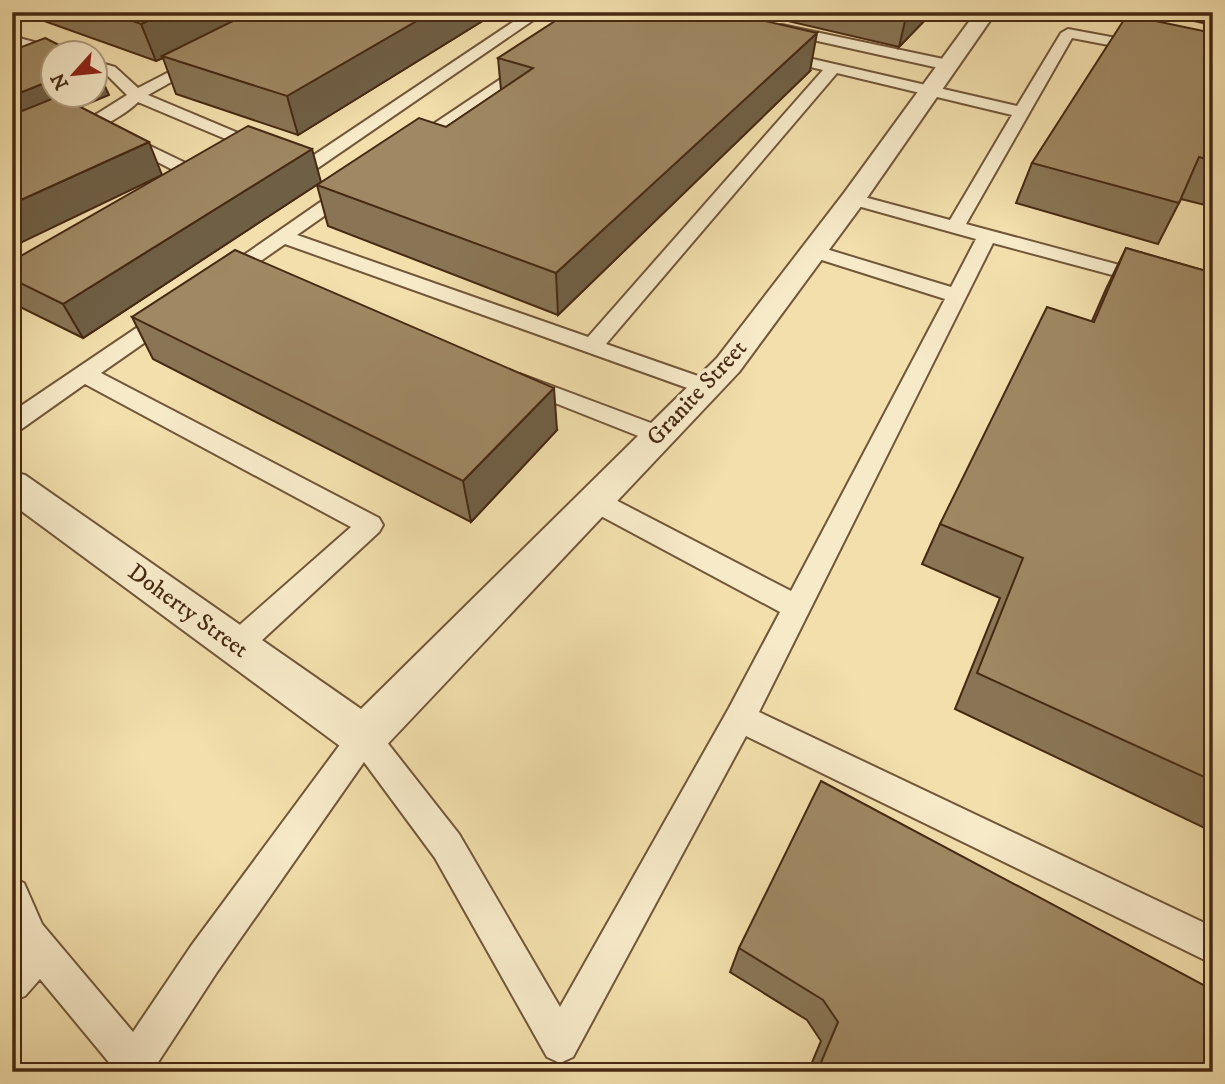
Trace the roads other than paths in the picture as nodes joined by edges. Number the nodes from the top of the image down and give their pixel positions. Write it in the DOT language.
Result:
graph roads {
  1 [pos="538,12"];
  2 [pos="1182,12"];
  3 [pos="975,14"];
  4 [pos="1213,18"];
  5 [pos="772,27"];
  6 [pos="12,40"];
  7 [pos="38,47"];
  8 [pos="218,50"];
  9 [pos="765,52"];
  10 [pos="544,54"];
  11 [pos="1213,61"];
  12 [pos="833,68"];
  13 [pos="108,69"];
  14 [pos="939,78"];
  15 [pos="136,95"];
  16 [pos="1022,112"];
  17 [pos="50,137"];
  18 [pos="142,147"];
  19 [pos="398,156"];
  20 [pos="365,179"];
  21 [pos="853,199"];
  22 [pos="163,200"];
  23 [pos="956,227"];
  24 [pos="987,236"];
  25 [pos="283,237"];
  26 [pos="813,251"];
  27 [pos="233,271"];
  28 [pos="259,280"];
  29 [pos="211,286"];
  30 [pos="954,295"];
  31 [pos="1213,296"];
  32 [pos="188,302"];
  33 [pos="592,346"];
  34 [pos="84,374"];
  35 [pos="504,375"];
  36 [pos="707,387"];
  37 [pos="12,424"];
  38 [pos="659,435"];
  39 [pos="12,485"];
  40 [pos="595,500"];
  41 [pos="796,607"];
  42 [pos="236,646"];
  43 [pos="740,718"];
  44 [pos="363,737"];
  45 [pos="12,895"];
  46 [pos="1213,946"];
  47 [pos="40,952"];
  48 [pos="12,983"];
  49 [pos="133,1069"];
  1 -- 15 [label="lane"];
  2 -- 4 [label="street"];
  3 -- 14 [label="street, Granite Street"];
  5 -- 14 [label="lane"];
  6 -- 7 [label="lane"];
  8 -- 15 [label="lane"];
  9 -- 12 [label="lane"];
  10 -- 19 [label="lane"];
  11 -- 16 [label="lane"];
  12 -- 14 [label="lane"];
  12 -- 33 [label="lane"];
  13 -- 15 [label="lane"];
  14 -- 16 [label="lane"];
  14 -- 21 [label="street, Granite Street"];
  15 -- 17 [label="lane"];
  16 -- 23 [label="lane"];
  18 -- 22 [label="lane"];
  20 -- 25 [label="lane"];
  21 -- 23 [label="lane"];
  21 -- 26 [label="street, Granite Street"];
  23 -- 24 [label="lane"];
  24 -- 30 [label="lane"];
  24 -- 31 [label="lane"];
  25 -- 27 [label="lane"];
  25 -- 33 [label="lane"];
  26 -- 30 [label="lane"];
  26 -- 36 [label="street, Granite Street"];
  27 -- 28 [label="lane"];
  27 -- 29 [label="lane"];
  30 -- 41 [label="lane"];
  32 -- 34 [label="lane"];
  33 -- 36 [label="lane"];
  34 -- 37 [label="lane"];
  34 -- 42 [label="lane"];
  35 -- 38 [label="lane"];
  36 -- 38 [label="street, Granite Street"];
  38 -- 40 [label="street, Granite Street"];
  39 -- 42 [label="street, Doherty Street"];
  40 -- 41 [label="lane"];
  40 -- 44 [label="street, Granite Street"];
  41 -- 43 [label="lane"];
  42 -- 44 [label="street, Doherty Street"];
  43 -- 44 [label="lane"];
  43 -- 46 [label="lane"];
  44 -- 49 [label="lane"];
  45 -- 47 [label="lane"];
  47 -- 48 [label="lane"];
  47 -- 49 [label="lane"];
}
